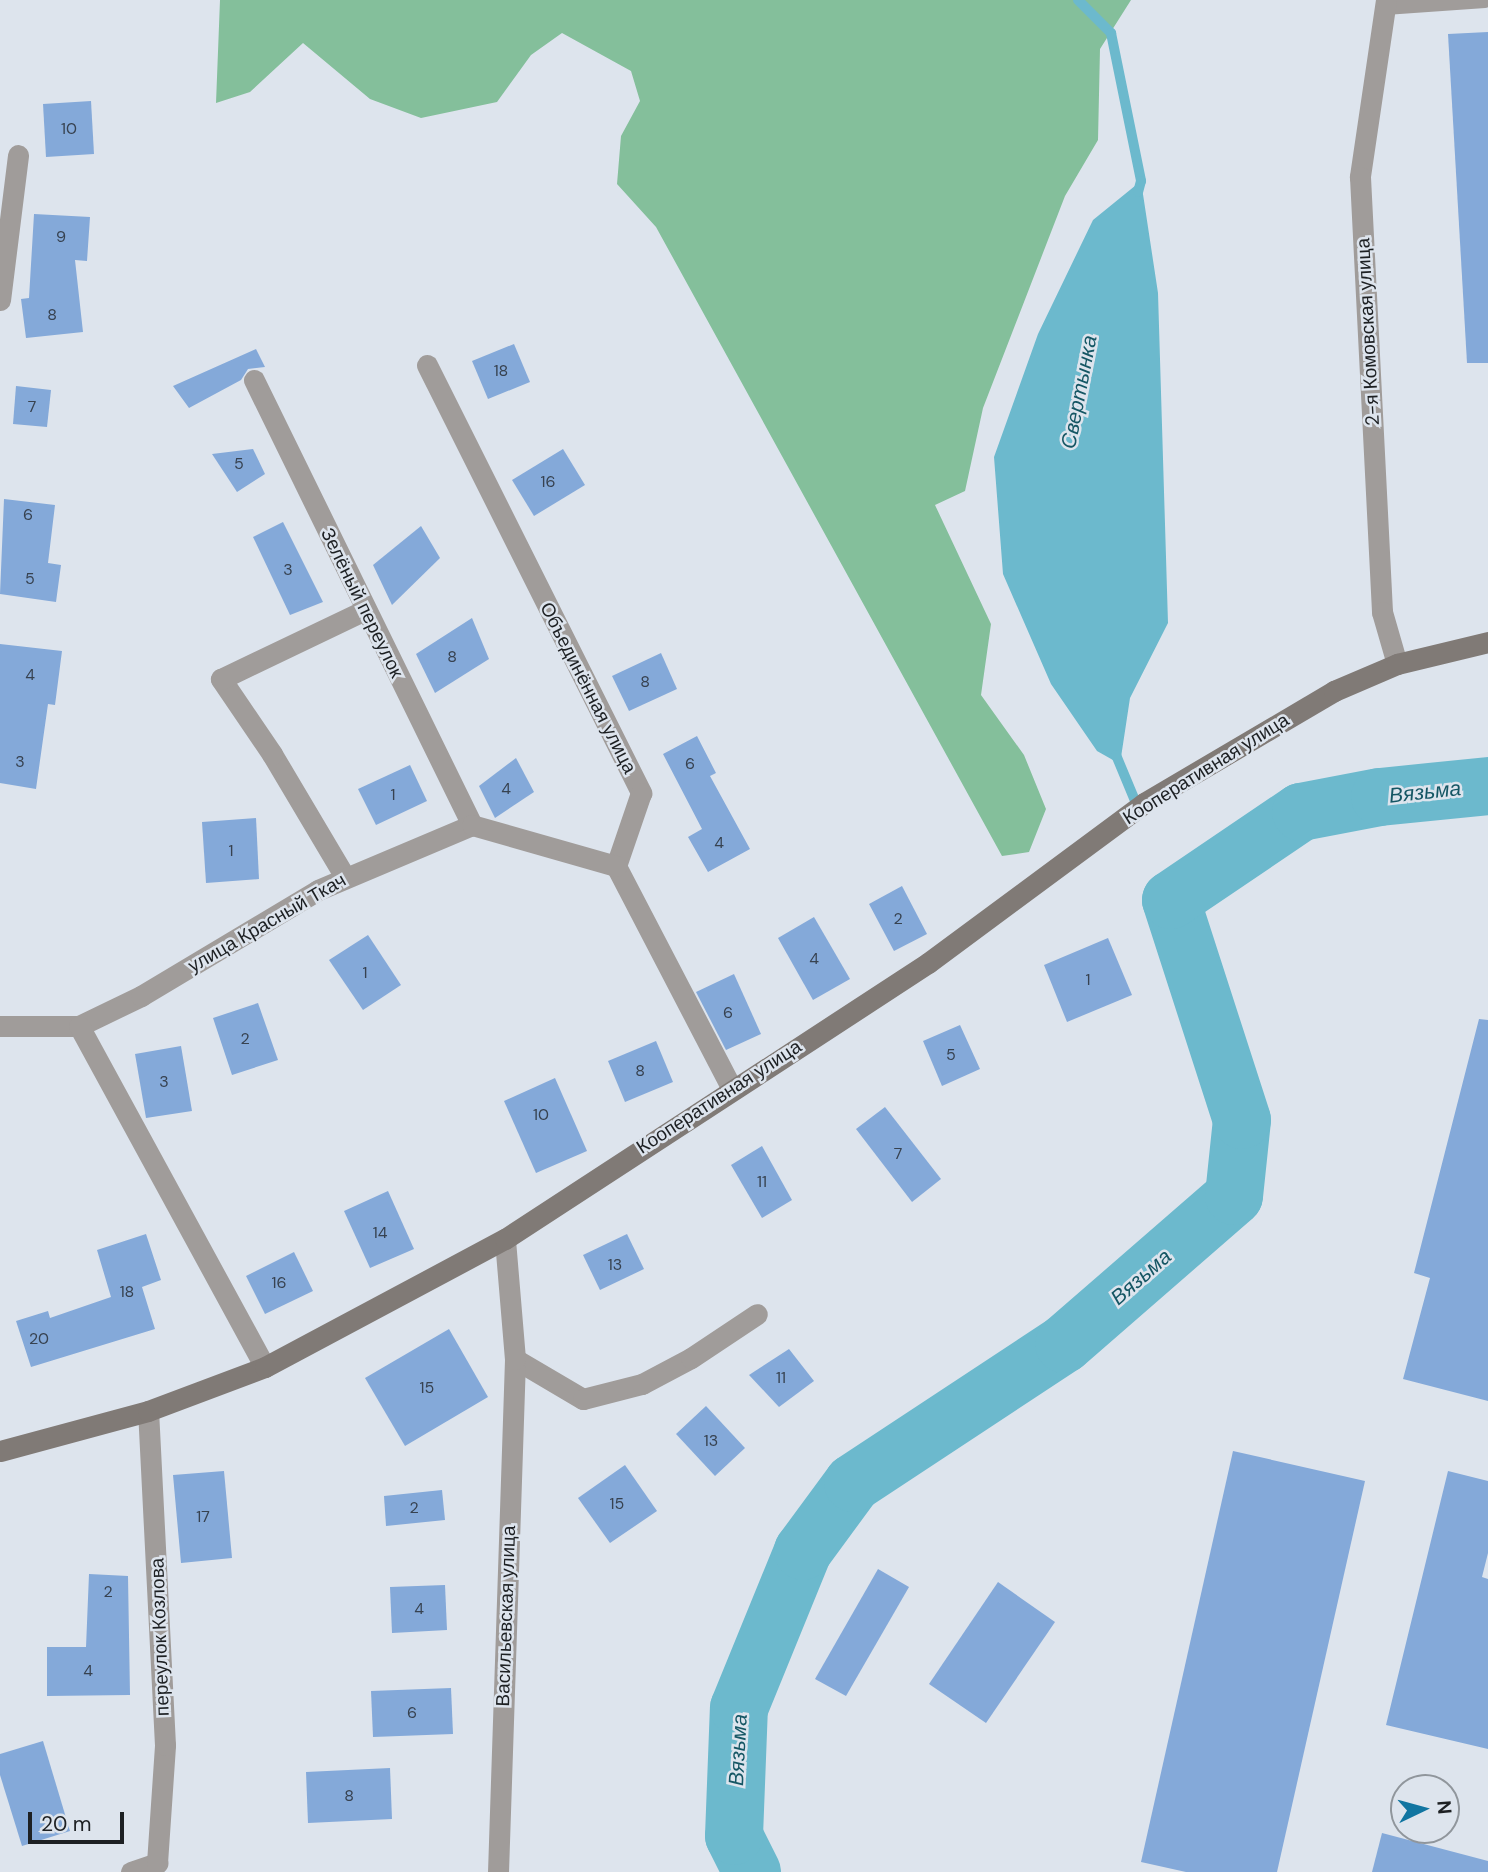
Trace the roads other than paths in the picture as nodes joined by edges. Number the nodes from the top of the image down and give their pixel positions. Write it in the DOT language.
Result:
graph roads {
  1 [pos="1485,0"];
  2 [pos="1385,4"];
  3 [pos="18,155"];
  4 [pos="0,300"];
  5 [pos="427,365"];
  6 [pos="254,380"];
  7 [pos="365,610"];
  8 [pos="1488,642"];
  9 [pos="1397,664"];
  10 [pos="472,825"];
  11 [pos="616,866"];
  12 [pos="345,877"];
  13 [pos="0,1026"];
  14 [pos="79,1026"];
  15 [pos="731,1087"];
  16 [pos="505,1239"];
  17 [pos="757,1314"];
  18 [pos="515,1359"];
  19 [pos="265,1367"];
  20 [pos="148,1411"];
  21 [pos="0,1451"];
  22 [pos="131,1872"];
  23 [pos="498,1872"];
  1 -- 2 [label="lane"];
  2 -- 9 [label="street, 2-я Комовская улица"];
  3 -- 4 [label="street"];
  5 -- 11 [label="street, Объединённая улица"];
  6 -- 7 [label="street, Зелёный переулок"];
  7 -- 10 [label="street, Зелёный переулок"];
  7 -- 12 [label="street"];
  8 -- 9 [label="street, Кооперативная улица"];
  9 -- 15 [label="street, Кооперативная улица"];
  10 -- 11 [label="street"];
  10 -- 12 [label="street, улица Красный Ткач"];
  11 -- 15 [label="street"];
  12 -- 14 [label="street, улица Красный Ткач"];
  13 -- 14 [label="street, улица Красный Ткач"];
  14 -- 19 [label="street"];
  15 -- 16 [label="street, Кооперативная улица"];
  16 -- 18 [label="street, Васильевская улица"];
  16 -- 19 [label="street, Кооперативная улица"];
  17 -- 18 [label="street"];
  18 -- 23 [label="street, Васильевская улица"];
  19 -- 20 [label="street, Кооперативная улица"];
  20 -- 21 [label="street, Кооперативная улица"];
  20 -- 22 [label="street, переулок Козлова"];
}
